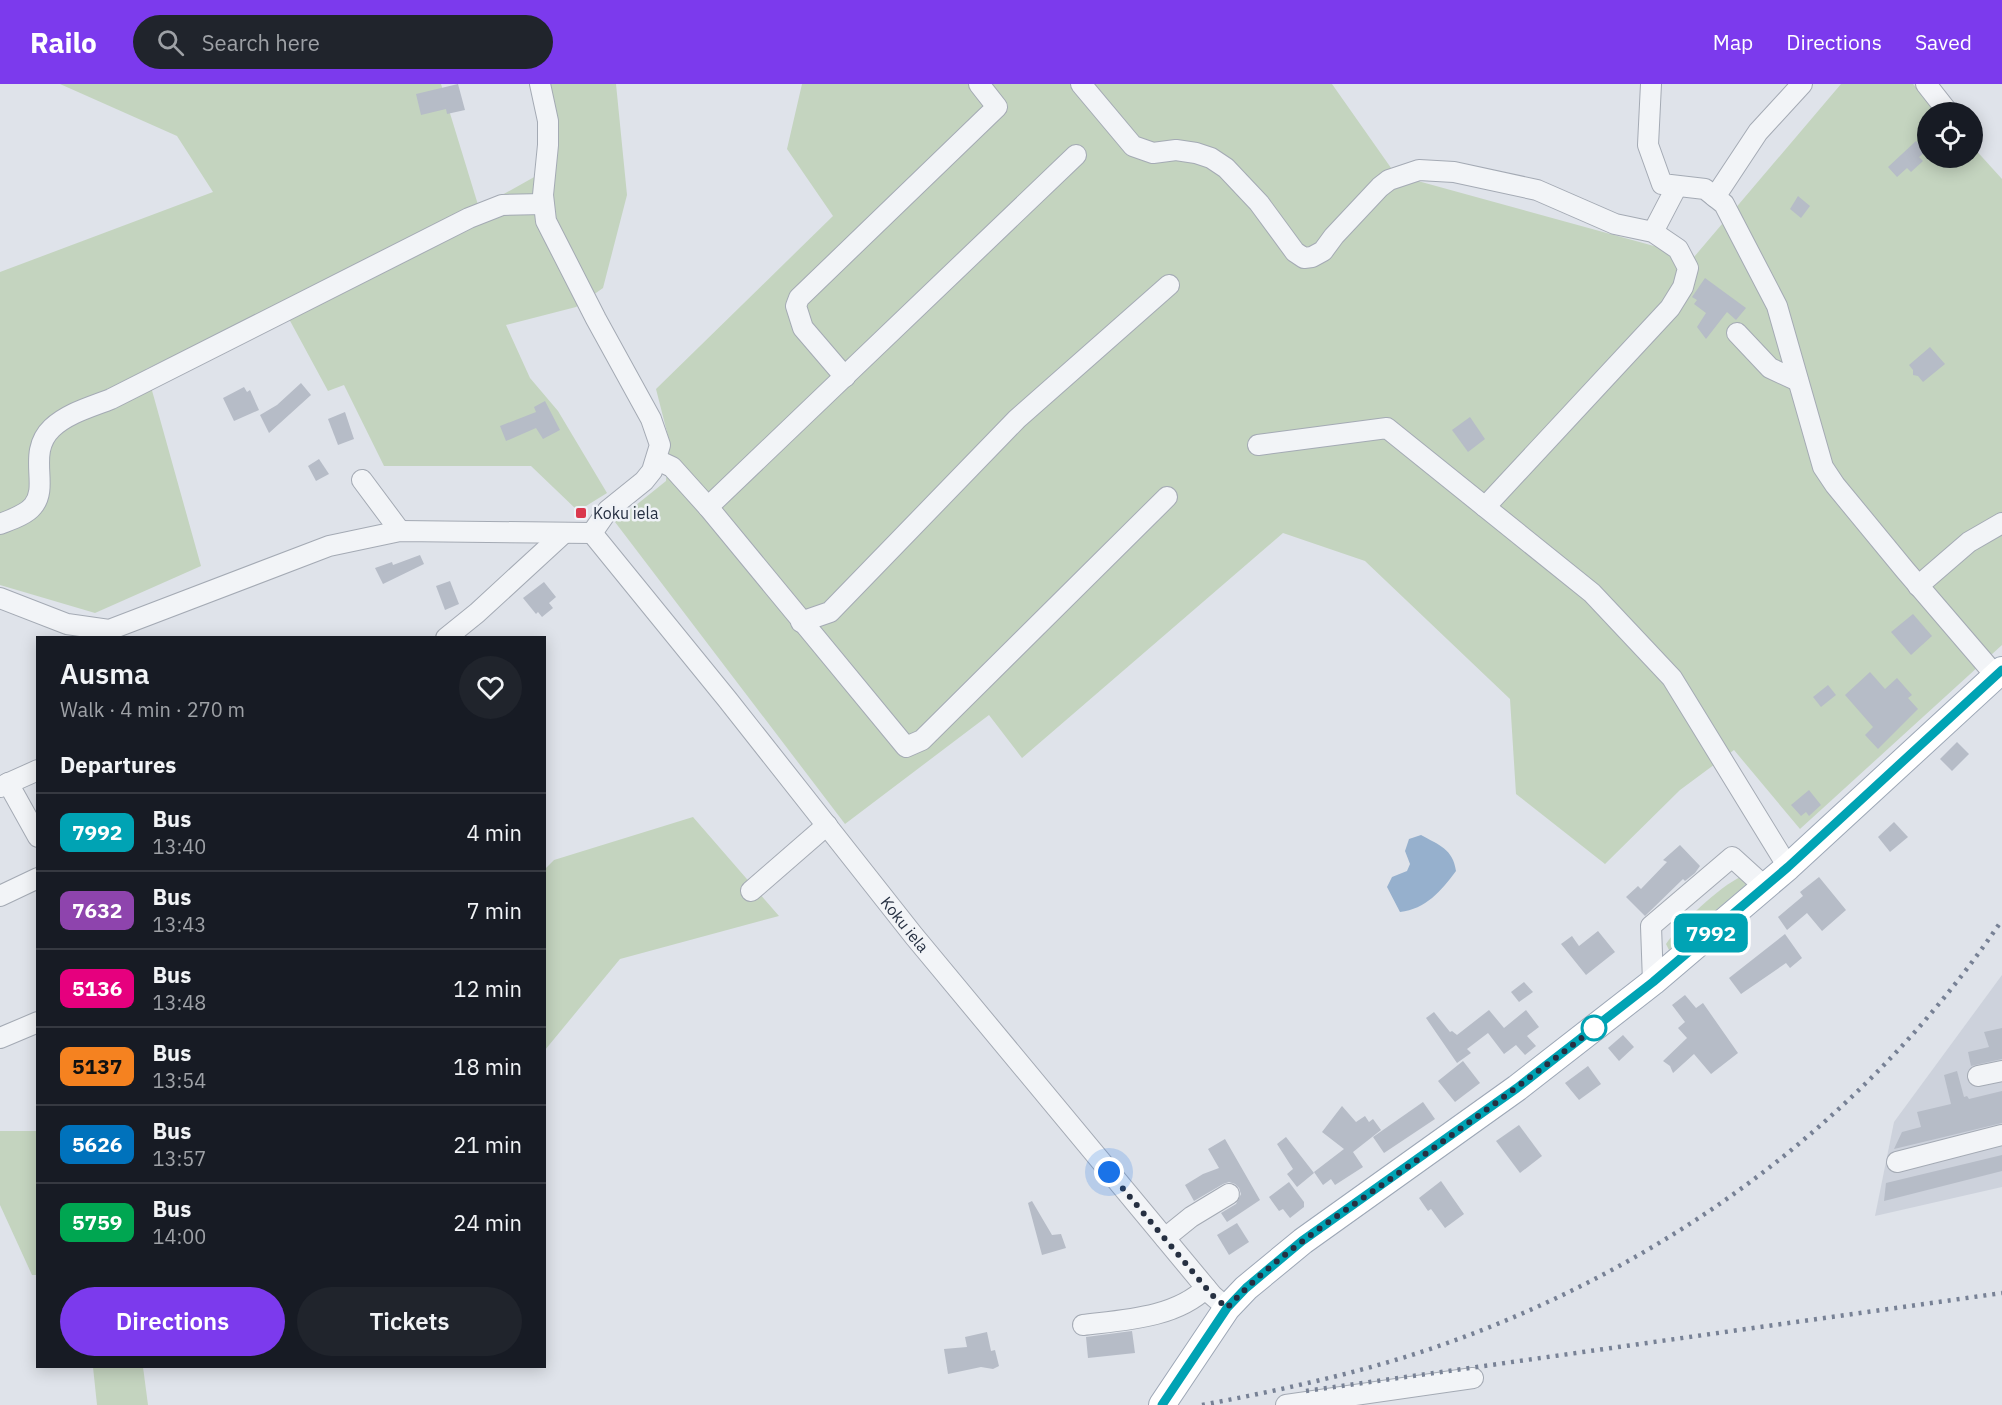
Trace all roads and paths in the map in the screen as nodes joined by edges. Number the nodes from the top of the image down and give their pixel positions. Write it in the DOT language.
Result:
graph roads {
  1 [pos="540,84"];
  2 [pos="979,84"];
  3 [pos="1081,84"];
  4 [pos="1651,84"];
  5 [pos="1802,84"];
  6 [pos="1926,84"];
  7 [pos="1940,102"];
  8 [pos="1076,155"];
  9 [pos="1677,186"];
  10 [pos="1715,197"];
  11 [pos="543,204"];
  12 [pos="1653,232"];
  13 [pos="1168,285"];
  14 [pos="1737,333"];
  15 [pos="845,377"];
  16 [pos="1798,381"];
  17 [pos="1258,445"];
  18 [pos="657,460"];
  19 [pos="362,480"];
  20 [pos="1167,497"];
  21 [pos="708,507"];
  22 [pos="1485,507"];
  23 [pos="2002,523"];
  24 [pos="0,524"];
  25 [pos="400,531"];
  26 [pos="592,533"];
  27 [pos="563,534"];
  28 [pos="1918,586"];
  29 [pos="0,598"];
  30 [pos="801,622"];
  31 [pos="449,636"];
  32 [pos="1999,673"];
  33 [pos="36,771"];
  34 [pos="4,785"];
  35 [pos="827,825"];
  36 [pos="36,834"];
  37 [pos="1788,867"];
  38 [pos="36,879"];
  39 [pos="1765,887"];
  40 [pos="751,891"];
  41 [pos="0,896"];
  42 [pos="1653,982"];
  43 [pos="36,1023"];
  44 [pos="0,1038"];
  45 [pos="2002,1071"];
  46 [pos="1978,1076"];
  47 [pos="2002,1135"];
  48 [pos="1897,1162"];
  49 [pos="1229,1194"];
  50 [pos="1165,1238"];
  51 [pos="1206,1288"];
  52 [pos="1227,1308"];
  53 [pos="1083,1325"];
  54 [pos="1473,1378"];
  55 [pos="1162,1405"];
  56 [pos="1286,1405"];
  1 -- 11 [label="street"];
  2 -- 15 [label="street"];
  3 -- 12 [label="street"];
  4 -- 9 [label="street"];
  5 -- 10 [label="street"];
  6 -- 7 [label="street"];
  8 -- 15 [label="street"];
  9 -- 10 [label="street"];
  9 -- 12 [label="street"];
  10 -- 16 [label="street"];
  11 -- 18 [label="street"];
  11 -- 24 [label="street"];
  12 -- 22 [label="street"];
  13 -- 30 [label="street"];
  14 -- 16 [label="street"];
  15 -- 21 [label="street"];
  16 -- 28 [label="street"];
  17 -- 22 [label="street"];
  18 -- 21 [label="street"];
  18 -- 26 [label="street"];
  19 -- 25 [label="street"];
  20 -- 30 [label="street"];
  21 -- 30 [label="street"];
  22 -- 37 [label="street"];
  23 -- 28 [label="street"];
  25 -- 27 [label="street"];
  25 -- 29 [label="street"];
  26 -- 27 [label="street"];
  26 -- 35 [label="street, Koku iela"];
  27 -- 31 [label="street"];
  28 -- 32 [label="street"];
  32 -- 37 [label="main road"];
  33 -- 34 [label="street"];
  34 -- 36 [label="street"];
  35 -- 40 [label="street"];
  35 -- 50 [label="street, Koku iela"];
  37 -- 39 [label="main road"];
  38 -- 41 [label="street"];
  39 -- 42 [label="main road"];
  39 -- 42 [label="street"];
  42 -- 52 [label="main road"];
  43 -- 44 [label="street"];
  45 -- 46 [label="street"];
  47 -- 48 [label="street"];
  49 -- 50 [label="street"];
  50 -- 51 [label="street, Koku iela"];
  51 -- 52 [label="street, Koku iela"];
  51 -- 53 [label="street"];
  52 -- 55 [label="main road"];
  54 -- 56 [label="street"];
}
